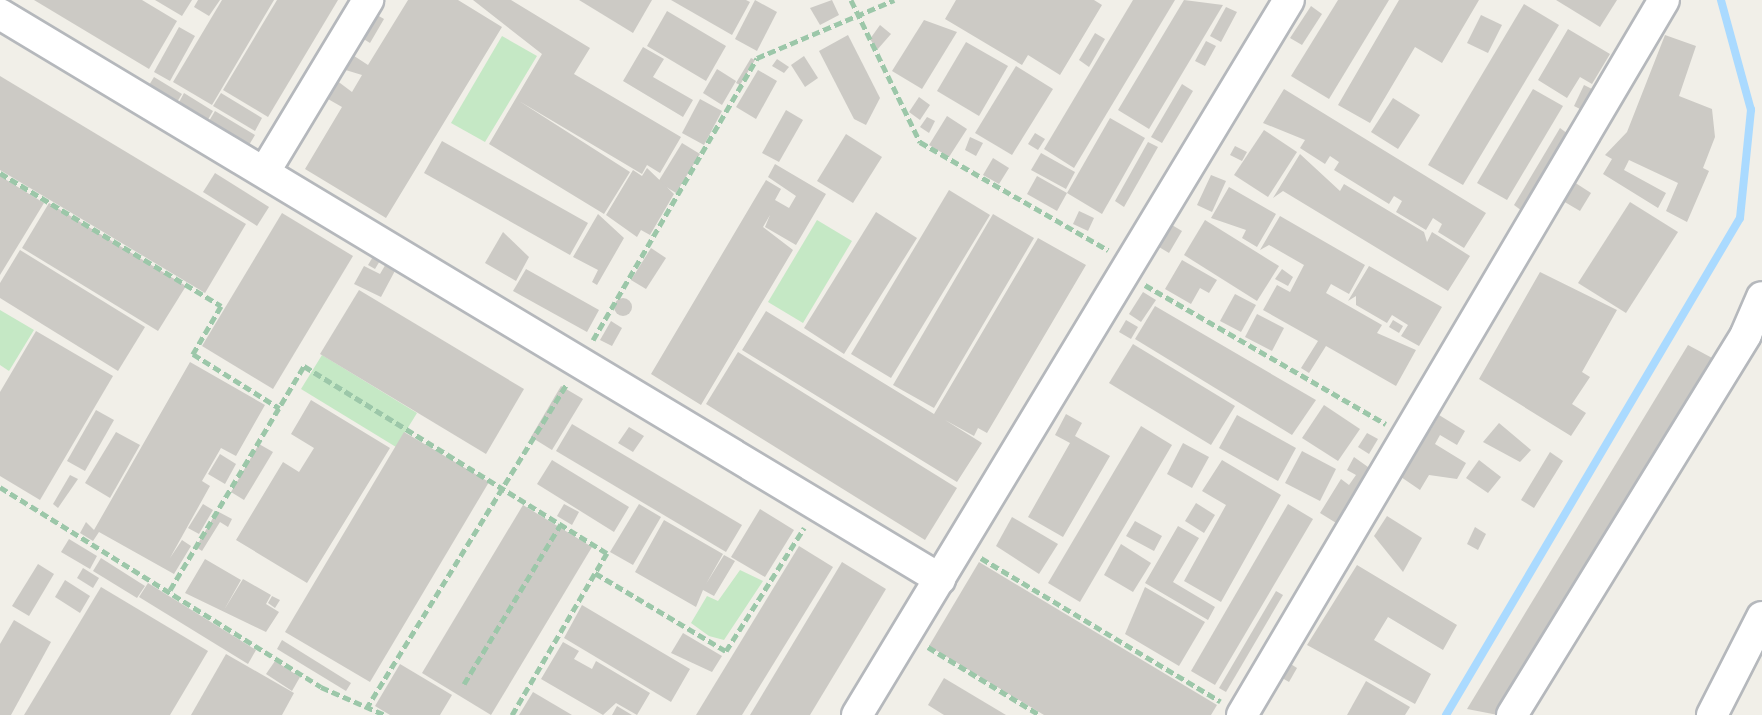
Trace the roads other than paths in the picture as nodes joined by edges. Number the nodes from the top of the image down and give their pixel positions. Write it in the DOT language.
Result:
graph roads {
  1 [pos="368,0"];
  2 [pos="1289,0"];
  3 [pos="1664,0"];
  4 [pos="0,14"];
  5 [pos="265,171"];
  6 [pos="1759,313"];
  7 [pos="940,579"];
  8 [pos="1762,617"];
  9 [pos="857,715"];
  10 [pos="1242,715"];
  11 [pos="1512,715"];
  12 [pos="1712,715"];
  1 -- 5 [label="street"];
  2 -- 7 [label="street"];
  3 -- 10 [label="street"];
  4 -- 5 [label="street"];
  5 -- 7 [label="street"];
  6 -- 11 [label="street"];
  7 -- 9 [label="street"];
  8 -- 12 [label="street"];
}
